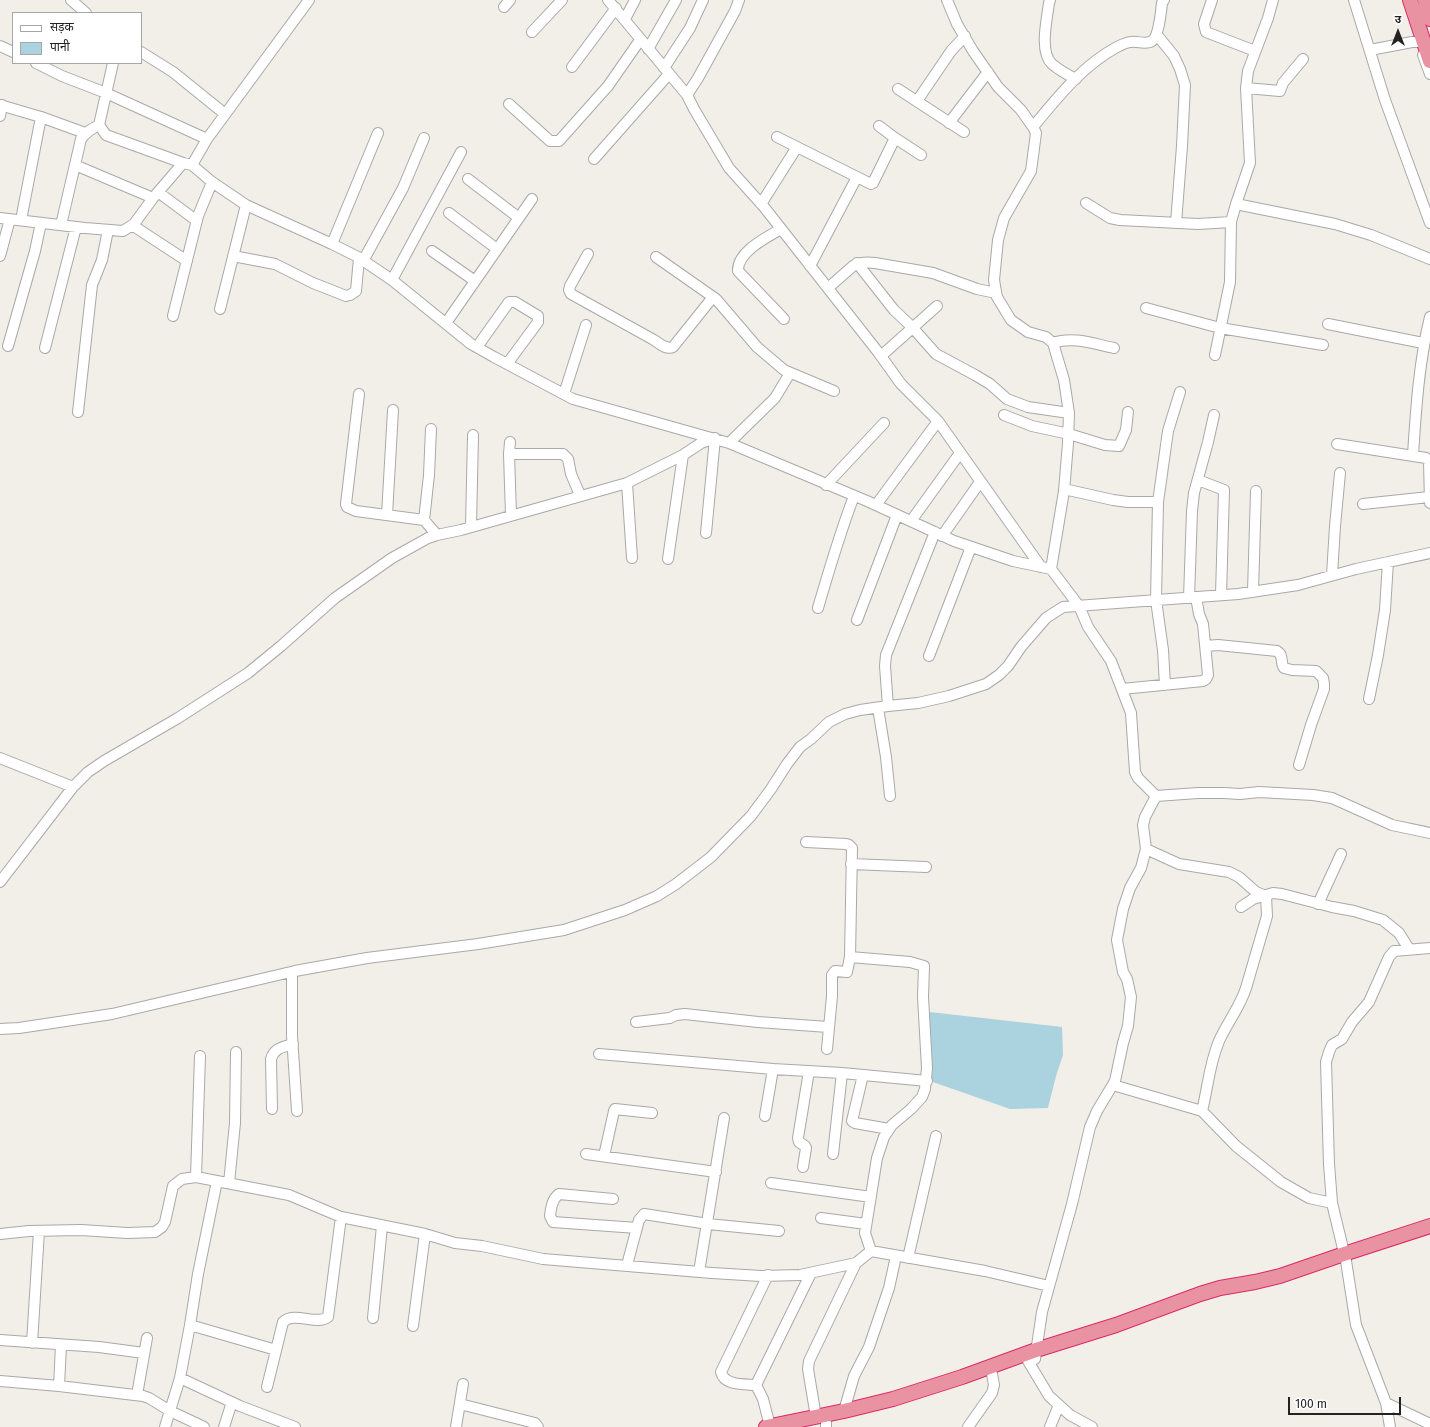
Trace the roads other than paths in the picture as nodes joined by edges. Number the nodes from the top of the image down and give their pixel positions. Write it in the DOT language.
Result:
graph roads {
  1 [pos="71,0"];
  2 [pos="309,0"];
  3 [pos="562,0"];
  4 [pos="608,0"];
  5 [pos="635,0"];
  6 [pos="676,0"];
  7 [pos="703,0"];
  8 [pos="739,0"];
  9 [pos="947,0"];
  10 [pos="1050,0"];
  11 [pos="1164,0"];
  12 [pos="1212,0"];
  13 [pos="1273,0"];
  14 [pos="1354,0"];
  15 [pos="1404,0"];
  16 [pos="1410,0"];
  17 [pos="1425,0"];
  18 [pos="616,8"];
  19 [pos="85,12"];
  20 [pos="625,19"];
  21 [pos="1430,19"];
  22 [pos="532,32"];
  23 [pos="1157,35"];
  24 [pos="965,36"];
  25 [pos="640,40"];
  26 [pos="1420,42"];
  27 [pos="0,46"];
  28 [pos="648,49"];
  29 [pos="1370,50"];
  30 [pos="1255,51"];
  31 [pos="12,52"];
  32 [pos="142,53"];
  33 [pos="1303,59"];
  34 [pos="1430,61"];
  35 [pos="38,64"];
  36 [pos="113,64"];
  37 [pos="572,67"];
  38 [pos="667,71"];
  39 [pos="988,72"];
  40 [pos="1430,74"];
  41 [pos="1076,79"];
  42 [pos="1246,88"];
  43 [pos="898,89"];
  44 [pos="106,93"];
  45 [pos="687,95"];
  46 [pos="916,101"];
  47 [pos="509,104"];
  48 [pos="1,105"];
  49 [pos="225,114"];
  50 [pos="0,116"];
  51 [pos="41,117"];
  52 [pos="949,123"];
  53 [pos="99,125"];
  54 [pos="879,126"];
  55 [pos="1033,127"];
  56 [pos="964,132"];
  57 [pos="85,133"];
  58 [pos="378,133"];
  59 [pos="777,137"];
  60 [pos="424,138"];
  61 [pos="895,138"];
  62 [pos="207,139"];
  63 [pos="796,147"];
  64 [pos="461,152"];
  65 [pos="921,155"];
  66 [pos="594,159"];
  67 [pos="187,164"];
  68 [pos="75,165"];
  69 [pos="857,177"];
  70 [pos="468,179"];
  71 [pos="212,182"];
  72 [pos="155,195"];
  73 [pos="532,199"];
  74 [pos="1086,203"];
  75 [pos="761,204"];
  76 [pos="1236,204"];
  77 [pos="246,205"];
  78 [pos="449,213"];
  79 [pos="519,218"];
  80 [pos="5,219"];
  81 [pos="21,220"];
  82 [pos="197,221"];
  83 [pos="1231,222"];
  84 [pos="41,223"];
  85 [pos="1176,223"];
  86 [pos="1430,223"];
  87 [pos="61,225"];
  88 [pos="132,225"];
  89 [pos="76,227"];
  90 [pos="781,229"];
  91 [pos="108,230"];
  92 [pos="332,244"];
  93 [pos="497,249"];
  94 [pos="432,251"];
  95 [pos="588,254"];
  96 [pos="0,256"];
  97 [pos="233,256"];
  98 [pos="656,257"];
  99 [pos="361,259"];
  100 [pos="1430,260"];
  101 [pos="187,261"];
  102 [pos="857,263"];
  103 [pos="810,266"];
  104 [pos="392,280"];
  105 [pos="474,281"];
  106 [pos="828,288"];
  107 [pos="996,293"];
  108 [pos="713,297"];
  109 [pos="937,306"];
  110 [pos="1146,308"];
  111 [pos="220,309"];
  112 [pos="173,316"];
  113 [pos="1430,317"];
  114 [pos="784,319"];
  115 [pos="446,322"];
  116 [pos="1328,324"];
  117 [pos="586,325"];
  118 [pos="912,327"];
  119 [pos="1220,328"];
  120 [pos="1053,343"];
  121 [pos="1423,343"];
  122 [pos="1323,345"];
  123 [pos="8,346"];
  124 [pos="477,347"];
  125 [pos="45,348"];
  126 [pos="1114,348"];
  127 [pos="1215,355"];
  128 [pos="880,356"];
  129 [pos="507,364"];
  130 [pos="790,373"];
  131 [pos="834,391"];
  132 [pos="1180,392"];
  133 [pos="359,394"];
  134 [pos="564,394"];
  135 [pos="393,410"];
  136 [pos="78,412"];
  137 [pos="1128,412"];
  138 [pos="1069,413"];
  139 [pos="1004,415"];
  140 [pos="1214,415"];
  141 [pos="938,421"];
  142 [pos="884,423"];
  143 [pos="432,429"];
  144 [pos="1069,434"];
  145 [pos="473,435"];
  146 [pos="715,438"];
  147 [pos="510,442"];
  148 [pos="729,443"];
  149 [pos="1337,444"];
  150 [pos="960,453"];
  151 [pos="509,454"];
  152 [pos="684,455"];
  153 [pos="1413,455"];
  154 [pos="1340,473"];
  155 [pos="1198,480"];
  156 [pos="980,482"];
  157 [pos="627,483"];
  158 [pos="826,485"];
  159 [pos="1064,489"];
  160 [pos="1256,491"];
  161 [pos="580,495"];
  162 [pos="854,496"];
  163 [pos="1430,500"];
  164 [pos="1158,502"];
  165 [pos="1363,504"];
  166 [pos="876,505"];
  167 [pos="388,515"];
  168 [pos="511,515"];
  169 [pos="897,515"];
  170 [pos="424,520"];
  171 [pos="911,521"];
  172 [pos="471,526"];
  173 [pos="706,533"];
  174 [pos="938,534"];
  175 [pos="437,535"];
  176 [pos="971,547"];
  177 [pos="1430,553"];
  178 [pos="632,558"];
  179 [pos="668,559"];
  180 [pos="1388,562"];
  181 [pos="1046,568"];
  182 [pos="1332,575"];
  183 [pos="1253,592"];
  184 [pos="1221,595"];
  185 [pos="1193,598"];
  186 [pos="1156,600"];
  187 [pos="1079,606"];
  188 [pos="818,608"];
  189 [pos="857,620"];
  190 [pos="1206,646"];
  191 [pos="929,656"];
  192 [pos="1165,685"];
  193 [pos="1122,689"];
  194 [pos="1369,698"];
  195 [pos="888,706"];
  196 [pos="878,708"];
  197 [pos="0,758"];
  198 [pos="1300,765"];
  199 [pos="73,787"];
  200 [pos="890,796"];
  201 [pos="1156,796"];
  202 [pos="1430,833"];
  203 [pos="806,842"];
  204 [pos="1146,849"];
  205 [pos="1341,854"];
  206 [pos="851,864"];
  207 [pos="926,867"];
  208 [pos="0,882"];
  209 [pos="1266,896"];
  210 [pos="1318,904"];
  211 [pos="1240,907"];
  212 [pos="1430,948"];
  213 [pos="1409,949"];
  214 [pos="850,957"];
  215 [pos="292,972"];
  216 [pos="636,1022"];
  217 [pos="828,1028"];
  218 [pos="0,1029"];
  219 [pos="293,1044"];
  220 [pos="827,1049"];
  221 [pos="236,1052"];
  222 [pos="599,1054"];
  223 [pos="200,1056"];
  224 [pos="773,1069"];
  225 [pos="809,1071"];
  226 [pos="842,1073"];
  227 [pos="863,1075"];
  228 [pos="926,1082"];
  229 [pos="1114,1085"];
  230 [pos="272,1109"];
  231 [pos="297,1111"];
  232 [pos="1202,1111"];
  233 [pos="652,1113"];
  234 [pos="765,1116"];
  235 [pos="838,1117"];
  236 [pos="724,1118"];
  237 [pos="852,1121"];
  238 [pos="889,1129"];
  239 [pos="936,1136"];
  240 [pos="586,1154"];
  241 [pos="833,1154"];
  242 [pos="604,1156"];
  243 [pos="803,1167"];
  244 [pos="716,1172"];
  245 [pos="196,1178"];
  246 [pos="216,1181"];
  247 [pos="229,1183"];
  248 [pos="771,1183"];
  249 [pos="871,1197"];
  250 [pos="613,1199"];
  251 [pos="1332,1203"];
  252 [pos="341,1217"];
  253 [pos="821,1218"];
  254 [pos="708,1224"];
  255 [pos="866,1224"];
  256 [pos="382,1226"];
  257 [pos="1430,1226"];
  258 [pos="637,1228"];
  259 [pos="38,1231"];
  260 [pos="779,1231"];
  261 [pos="0,1234"];
  262 [pos="425,1234"];
  263 [pos="1430,1236"];
  264 [pos="871,1251"];
  265 [pos="896,1256"];
  266 [pos="1345,1257"];
  267 [pos="908,1258"];
  268 [pos="856,1263"];
  269 [pos="627,1265"];
  270 [pos="699,1272"];
  271 [pos="811,1273"];
  272 [pos="768,1275"];
  273 [pos="1049,1286"];
  274 [pos="373,1318"];
  275 [pos="190,1325"];
  276 [pos="413,1326"];
  277 [pos="147,1338"];
  278 [pos="0,1340"];
  279 [pos="32,1343"];
  280 [pos="61,1345"];
  281 [pos="276,1350"];
  282 [pos="144,1353"];
  283 [pos="1033,1357"];
  284 [pos="992,1374"];
  285 [pos="180,1378"];
  286 [pos="0,1381"];
  287 [pos="463,1384"];
  288 [pos="756,1385"];
  289 [pos="59,1386"];
  290 [pos="268,1387"];
  291 [pos="137,1395"];
  292 [pos="232,1402"];
  293 [pos="1386,1403"];
  294 [pos="460,1404"];
  295 [pos="1060,1405"];
  296 [pos="170,1411"];
  297 [pos="844,1411"];
  298 [pos="819,1423"];
  299 [pos="1430,1424"];
  300 [pos="290,1426"];
  301 [pos="768,1426"];
  302 [pos="165,1427"];
  303 [pos="204,1427"];
  304 [pos="224,1427"];
  305 [pos="456,1427"];
  306 [pos="538,1427"];
  307 [pos="968,1427"];
  308 [pos="1050,1427"];
  309 [pos="1092,1427"];
  310 [pos="1390,1427"];
  1 -- 19 [label="street"];
  2 -- 49 [label="street"];
  3 -- 22 [label="street"];
  4 -- 18 [label="street"];
  5 -- 20 [label="street"];
  6 -- 28 [label="street"];
  7 -- 38 [label="street"];
  8 -- 45 [label="street"];
  9 -- 24 [label="street"];
  10 -- 41 [label="street"];
  11 -- 23 [label="street"];
  12 -- 30 [label="street"];
  13 -- 30 [label="street"];
  14 -- 29 [label="street"];
  15 -- 26 [label="street"];
  16 -- 26 [label="highway"];
  17 -- 21 [label="highway"];
  18 -- 20 [label="street"];
  18 -- 37 [label="street"];
  20 -- 25 [label="street"];
  23 -- 41 [label="street"];
  23 -- 85 [label="street"];
  24 -- 39 [label="street"];
  24 -- 46 [label="street"];
  25 -- 28 [label="street"];
  25 -- 47 [label="street"];
  26 -- 29 [label="street"];
  26 -- 34 [label="highway"];
  26 -- 40 [label="street"];
  27 -- 31 [label="street"];
  28 -- 38 [label="street"];
  29 -- 86 [label="street"];
  30 -- 42 [label="street"];
  32 -- 49 [label="street"];
  33 -- 42 [label="street"];
  35 -- 44 [label="street"];
  36 -- 44 [label="street"];
  38 -- 45 [label="street"];
  38 -- 66 [label="street"];
  39 -- 52 [label="street"];
  39 -- 55 [label="street"];
  41 -- 55 [label="street"];
  42 -- 76 [label="street"];
  43 -- 46 [label="street"];
  44 -- 53 [label="street"];
  44 -- 62 [label="street"];
  45 -- 75 [label="street"];
  46 -- 52 [label="street"];
  48 -- 50 [label="street"];
  48 -- 51 [label="street"];
  49 -- 62 [label="street"];
  51 -- 57 [label="street"];
  51 -- 81 [label="street"];
  52 -- 56 [label="street"];
  53 -- 57 [label="street"];
  53 -- 67 [label="street"];
  54 -- 61 [label="street"];
  55 -- 107 [label="street"];
  57 -- 68 [label="street"];
  58 -- 92 [label="street"];
  59 -- 63 [label="street"];
  60 -- 99 [label="street"];
  61 -- 65 [label="street"];
  61 -- 69 [label="street"];
  62 -- 67 [label="street"];
  63 -- 69 [label="street"];
  63 -- 75 [label="street"];
  64 -- 104 [label="street"];
  67 -- 71 [label="street"];
  67 -- 72 [label="street"];
  68 -- 72 [label="street"];
  68 -- 87 [label="street"];
  69 -- 103 [label="street"];
  70 -- 79 [label="street"];
  71 -- 77 [label="street"];
  71 -- 82 [label="street"];
  72 -- 82 [label="street"];
  72 -- 88 [label="street"];
  73 -- 79 [label="street"];
  74 -- 85 [label="street"];
  75 -- 90 [label="street"];
  76 -- 83 [label="street"];
  76 -- 100 [label="street"];
  77 -- 92 [label="street"];
  77 -- 97 [label="street"];
  78 -- 93 [label="street"];
  79 -- 93 [label="street"];
  80 -- 81 [label="street"];
  80 -- 96 [label="street"];
  81 -- 84 [label="street"];
  82 -- 101 [label="street"];
  83 -- 85 [label="street"];
  83 -- 119 [label="street"];
  84 -- 87 [label="street"];
  84 -- 123 [label="street"];
  87 -- 89 [label="street"];
  88 -- 91 [label="street"];
  88 -- 101 [label="street"];
  89 -- 91 [label="street"];
  89 -- 125 [label="street"];
  90 -- 103 [label="street"];
  90 -- 114 [label="street"];
  91 -- 136 [label="street"];
  92 -- 99 [label="street"];
  93 -- 105 [label="street"];
  94 -- 105 [label="street"];
  95 -- 108 [label="street"];
  97 -- 99 [label="street"];
  97 -- 111 [label="street"];
  98 -- 108 [label="street"];
  99 -- 104 [label="street"];
  101 -- 112 [label="street"];
  102 -- 106 [label="street"];
  102 -- 107 [label="street"];
  102 -- 118 [label="street"];
  103 -- 106 [label="street"];
  104 -- 115 [label="street"];
  105 -- 115 [label="street"];
  106 -- 128 [label="street"];
  107 -- 120 [label="street"];
  108 -- 130 [label="street"];
  109 -- 118 [label="street"];
  110 -- 119 [label="street"];
  113 -- 121 [label="street"];
  115 -- 124 [label="street"];
  116 -- 121 [label="street"];
  117 -- 134 [label="street"];
  118 -- 128 [label="street"];
  118 -- 138 [label="street"];
  119 -- 122 [label="street"];
  119 -- 127 [label="street"];
  120 -- 126 [label="street"];
  120 -- 138 [label="street"];
  121 -- 153 [label="street"];
  124 -- 129 [label="street"];
  124 -- 129 [label="street"];
  128 -- 141 [label="street"];
  129 -- 134 [label="street"];
  130 -- 131 [label="street"];
  130 -- 148 [label="street"];
  132 -- 164 [label="street"];
  133 -- 167 [label="street"];
  134 -- 146 [label="street"];
  135 -- 167 [label="street"];
  137 -- 144 [label="street"];
  138 -- 144 [label="street"];
  139 -- 144 [label="street"];
  140 -- 155 [label="street"];
  141 -- 150 [label="street"];
  141 -- 166 [label="street"];
  142 -- 158 [label="street"];
  143 -- 170 [label="street"];
  144 -- 159 [label="street"];
  145 -- 172 [label="street"];
  146 -- 148 [label="street"];
  146 -- 152 [label="street"];
  146 -- 173 [label="street"];
  147 -- 151 [label="street"];
  148 -- 158 [label="street"];
  149 -- 153 [label="street"];
  150 -- 156 [label="street"];
  150 -- 171 [label="street"];
  151 -- 161 [label="street"];
  151 -- 168 [label="street"];
  152 -- 157 [label="street"];
  152 -- 179 [label="street"];
  153 -- 163 [label="street"];
  154 -- 182 [label="street"];
  155 -- 184 [label="street"];
  155 -- 185 [label="street"];
  156 -- 174 [label="street"];
  156 -- 181 [label="street"];
  157 -- 161 [label="street"];
  157 -- 178 [label="street"];
  158 -- 162 [label="street"];
  159 -- 164 [label="street"];
  159 -- 181 [label="street"];
  160 -- 183 [label="street"];
  161 -- 168 [label="street"];
  162 -- 166 [label="street"];
  162 -- 188 [label="street"];
  163 -- 165 [label="street"];
  164 -- 186 [label="street"];
  166 -- 169 [label="street"];
  167 -- 170 [label="street"];
  168 -- 172 [label="street"];
  169 -- 171 [label="street"];
  169 -- 189 [label="street"];
  170 -- 175 [label="street"];
  171 -- 174 [label="street"];
  172 -- 175 [label="street"];
  174 -- 176 [label="street"];
  174 -- 195 [label="street"];
  175 -- 199 [label="street"];
  176 -- 181 [label="street"];
  176 -- 191 [label="street"];
  177 -- 180 [label="street"];
  180 -- 182 [label="street"];
  180 -- 194 [label="street"];
  181 -- 187 [label="street"];
  182 -- 183 [label="street"];
  183 -- 184 [label="street"];
  184 -- 185 [label="street"];
  185 -- 186 [label="street"];
  185 -- 190 [label="street"];
  186 -- 187 [label="street"];
  186 -- 192 [label="street"];
  187 -- 193 [label="street"];
  187 -- 195 [label="street"];
  190 -- 192 [label="street"];
  190 -- 198 [label="street"];
  192 -- 193 [label="street"];
  193 -- 201 [label="street"];
  195 -- 196 [label="street"];
  196 -- 200 [label="street"];
  196 -- 215 [label="street"];
  197 -- 199 [label="street"];
  199 -- 208 [label="street"];
  201 -- 202 [label="street"];
  201 -- 204 [label="street"];
  203 -- 206 [label="street"];
  204 -- 209 [label="street"];
  204 -- 229 [label="street"];
  205 -- 210 [label="street"];
  206 -- 207 [label="street"];
  206 -- 214 [label="street"];
  209 -- 210 [label="street"];
  209 -- 211 [label="street"];
  209 -- 232 [label="street"];
  210 -- 213 [label="street"];
  212 -- 213 [label="street"];
  213 -- 251 [label="street"];
  214 -- 217 [label="street"];
  214 -- 228 [label="street"];
  215 -- 218 [label="street"];
  215 -- 219 [label="street"];
  216 -- 217 [label="street"];
  217 -- 220 [label="street"];
  219 -- 230 [label="street"];
  219 -- 231 [label="street"];
  221 -- 247 [label="street"];
  222 -- 224 [label="street"];
  223 -- 245 [label="street"];
  224 -- 225 [label="street"];
  224 -- 234 [label="street"];
  225 -- 226 [label="street"];
  225 -- 243 [label="street"];
  226 -- 227 [label="street"];
  226 -- 235 [label="street"];
  227 -- 228 [label="street"];
  227 -- 237 [label="street"];
  228 -- 238 [label="street"];
  229 -- 232 [label="street"];
  229 -- 273 [label="street"];
  232 -- 251 [label="street"];
  233 -- 242 [label="street"];
  235 -- 237 [label="street"];
  235 -- 241 [label="street"];
  236 -- 244 [label="street"];
  237 -- 238 [label="street"];
  238 -- 249 [label="street"];
  239 -- 267 [label="street"];
  240 -- 242 [label="street"];
  242 -- 244 [label="street"];
  244 -- 254 [label="street"];
  245 -- 246 [label="street"];
  245 -- 259 [label="street"];
  246 -- 247 [label="street"];
  246 -- 275 [label="street"];
  247 -- 252 [label="street"];
  248 -- 249 [label="street"];
  249 -- 255 [label="street"];
  250 -- 258 [label="street"];
  251 -- 266 [label="street"];
  252 -- 256 [label="street"];
  252 -- 281 [label="street"];
  253 -- 255 [label="street"];
  254 -- 258 [label="street"];
  254 -- 260 [label="street"];
  254 -- 270 [label="street"];
  255 -- 264 [label="street"];
  256 -- 262 [label="street"];
  256 -- 274 [label="street"];
  257 -- 266 [label="highway"];
  258 -- 269 [label="street"];
  259 -- 261 [label="street"];
  259 -- 279 [label="street"];
  262 -- 269 [label="street"];
  262 -- 276 [label="street"];
  263 -- 266 [label="highway"];
  264 -- 265 [label="street"];
  264 -- 268 [label="street"];
  265 -- 267 [label="street"];
  265 -- 297 [label="street"];
  266 -- 283 [label="highway"];
  266 -- 293 [label="street"];
  267 -- 273 [label="street"];
  268 -- 271 [label="street"];
  268 -- 298 [label="street"];
  269 -- 270 [label="street"];
  270 -- 272 [label="street"];
  271 -- 272 [label="street"];
  271 -- 288 [label="street"];
  272 -- 288 [label="street"];
  273 -- 283 [label="street"];
  275 -- 281 [label="street"];
  275 -- 285 [label="street"];
  277 -- 282 [label="street"];
  278 -- 279 [label="street"];
  279 -- 280 [label="street"];
  280 -- 282 [label="street"];
  280 -- 289 [label="street"];
  281 -- 290 [label="street"];
  282 -- 291 [label="street"];
  283 -- 284 [label="highway"];
  283 -- 295 [label="street"];
  283 -- 297 [label="highway"];
  284 -- 298 [label="highway"];
  284 -- 307 [label="street"];
  285 -- 292 [label="street"];
  285 -- 296 [label="street"];
  286 -- 289 [label="street"];
  287 -- 294 [label="street"];
  288 -- 301 [label="street"];
  289 -- 291 [label="street"];
  291 -- 296 [label="street"];
  292 -- 300 [label="street"];
  292 -- 304 [label="street"];
  293 -- 299 [label="street"];
  293 -- 310 [label="street"];
  294 -- 305 [label="street"];
  294 -- 306 [label="street"];
  295 -- 308 [label="street"];
  295 -- 309 [label="street"];
  296 -- 302 [label="street"];
  296 -- 303 [label="street"];
  297 -- 298 [label="highway"];
  298 -- 301 [label="highway"];
}
